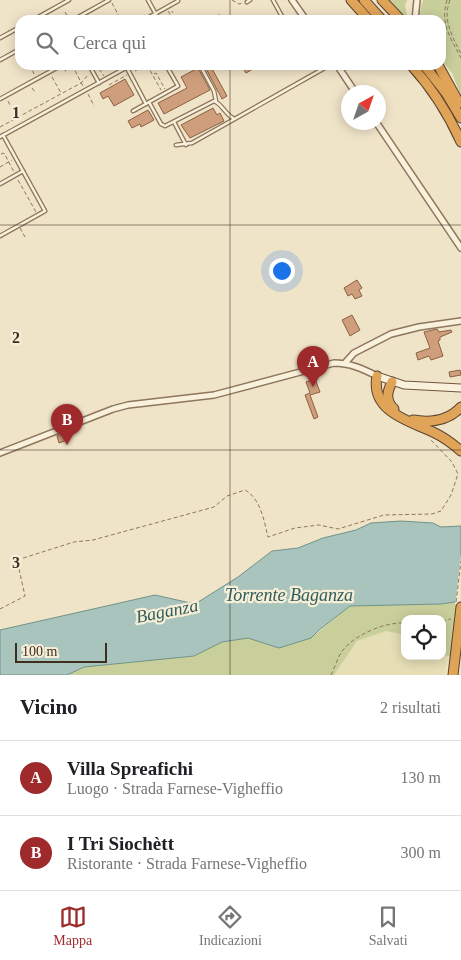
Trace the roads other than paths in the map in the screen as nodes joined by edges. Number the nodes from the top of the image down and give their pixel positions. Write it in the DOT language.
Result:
graph roads {
  1 [pos="70,0"];
  2 [pos="110,0"];
  3 [pos="148,0"];
  4 [pos="273,0"];
  5 [pos="292,0"];
  6 [pos="351,0"];
  7 [pos="364,0"];
  8 [pos="382,0"];
  9 [pos="417,0"];
  10 [pos="178,1"];
  11 [pos="156,14"];
  12 [pos="42,15"];
  13 [pos="82,15"];
  14 [pos="281,15"];
  15 [pos="302,15"];
  16 [pos="365,15"];
  17 [pos="378,15"];
  18 [pos="396,15"];
  19 [pos="416,15"];
  20 [pos="15,30"];
  21 [pos="0,38"];
  22 [pos="15,52"];
  23 [pos="0,60"];
  24 [pos="53,70"];
  25 [pos="91,70"];
  26 [pos="123,70"];
  27 [pos="128,70"];
  28 [pos="169,70"];
  29 [pos="203,70"];
  30 [pos="321,70"];
  31 [pos="340,70"];
  32 [pos="416,70"];
  33 [pos="428,70"];
  34 [pos="441,70"];
  35 [pos="99,83"];
  36 [pos="350,85"];
  37 [pos="0,99"];
  38 [pos="216,101"];
  39 [pos="148,103"];
  40 [pos="461,108"];
  41 [pos="133,111"];
  42 [pos="233,118"];
  43 [pos="461,118"];
  44 [pos="174,122"];
  45 [pos="381,130"];
  46 [pos="2,136"];
  47 [pos="461,142"];
  48 [pos="186,144"];
  49 [pos="176,145"];
  50 [pos="23,171"];
  51 [pos="0,184"];
  52 [pos="0,236"];
  53 [pos="461,248"];
  54 [pos="461,321"];
  55 [pos="345,363"];
  56 [pos="377,376"];
  57 [pos="392,382"];
  58 [pos="461,388"];
  59 [pos="461,407"];
  60 [pos="461,452"];
  61 [pos="0,453"];
  62 [pos="458,608"];
  63 [pos="453,675"];
  1 -- 12 [label="lane"];
  2 -- 13 [label="lane"];
  3 -- 11 [label="lane"];
  4 -- 14 [label="lane"];
  5 -- 15 [label="street"];
  6 -- 16 [label="highway"];
  7 -- 17 [label="highway"];
  8 -- 18 [label="highway"];
  9 -- 19 [label="street"];
  10 -- 11 [label="lane"];
  20 -- 21 [label="lane"];
  22 -- 23 [label="lane"];
  24 -- 37 [label="lane"];
  25 -- 35 [label="lane"];
  26 -- 35 [label="lane"];
  27 -- 39 [label="lane"];
  28 -- 39 [label="lane"];
  29 -- 38 [label="lane"];
  30 -- 42 [label="lane"];
  31 -- 36 [label="street"];
  32 -- 47 [label="highway"];
  33 -- 43 [label="highway"];
  34 -- 40 [label="highway"];
  35 -- 46 [label="lane"];
  38 -- 42 [label="lane"];
  38 -- 44 [label="lane"];
  39 -- 41 [label="lane"];
  39 -- 44 [label="lane"];
  42 -- 48 [label="lane"];
  44 -- 48 [label="lane"];
  45 -- 53 [label="street"];
  46 -- 50 [label="lane"];
  48 -- 49 [label="lane"];
  50 -- 51 [label="lane"];
  50 -- 52 [label="lane"];
  54 -- 55 [label="street"];
  55 -- 56 [label="street"];
  55 -- 61 [label="street"];
  56 -- 57 [label="street"];
  56 -- 60 [label="highway"];
  57 -- 58 [label="street"];
  57 -- 59 [label="highway"];
  62 -- 63 [label="highway"];
}
